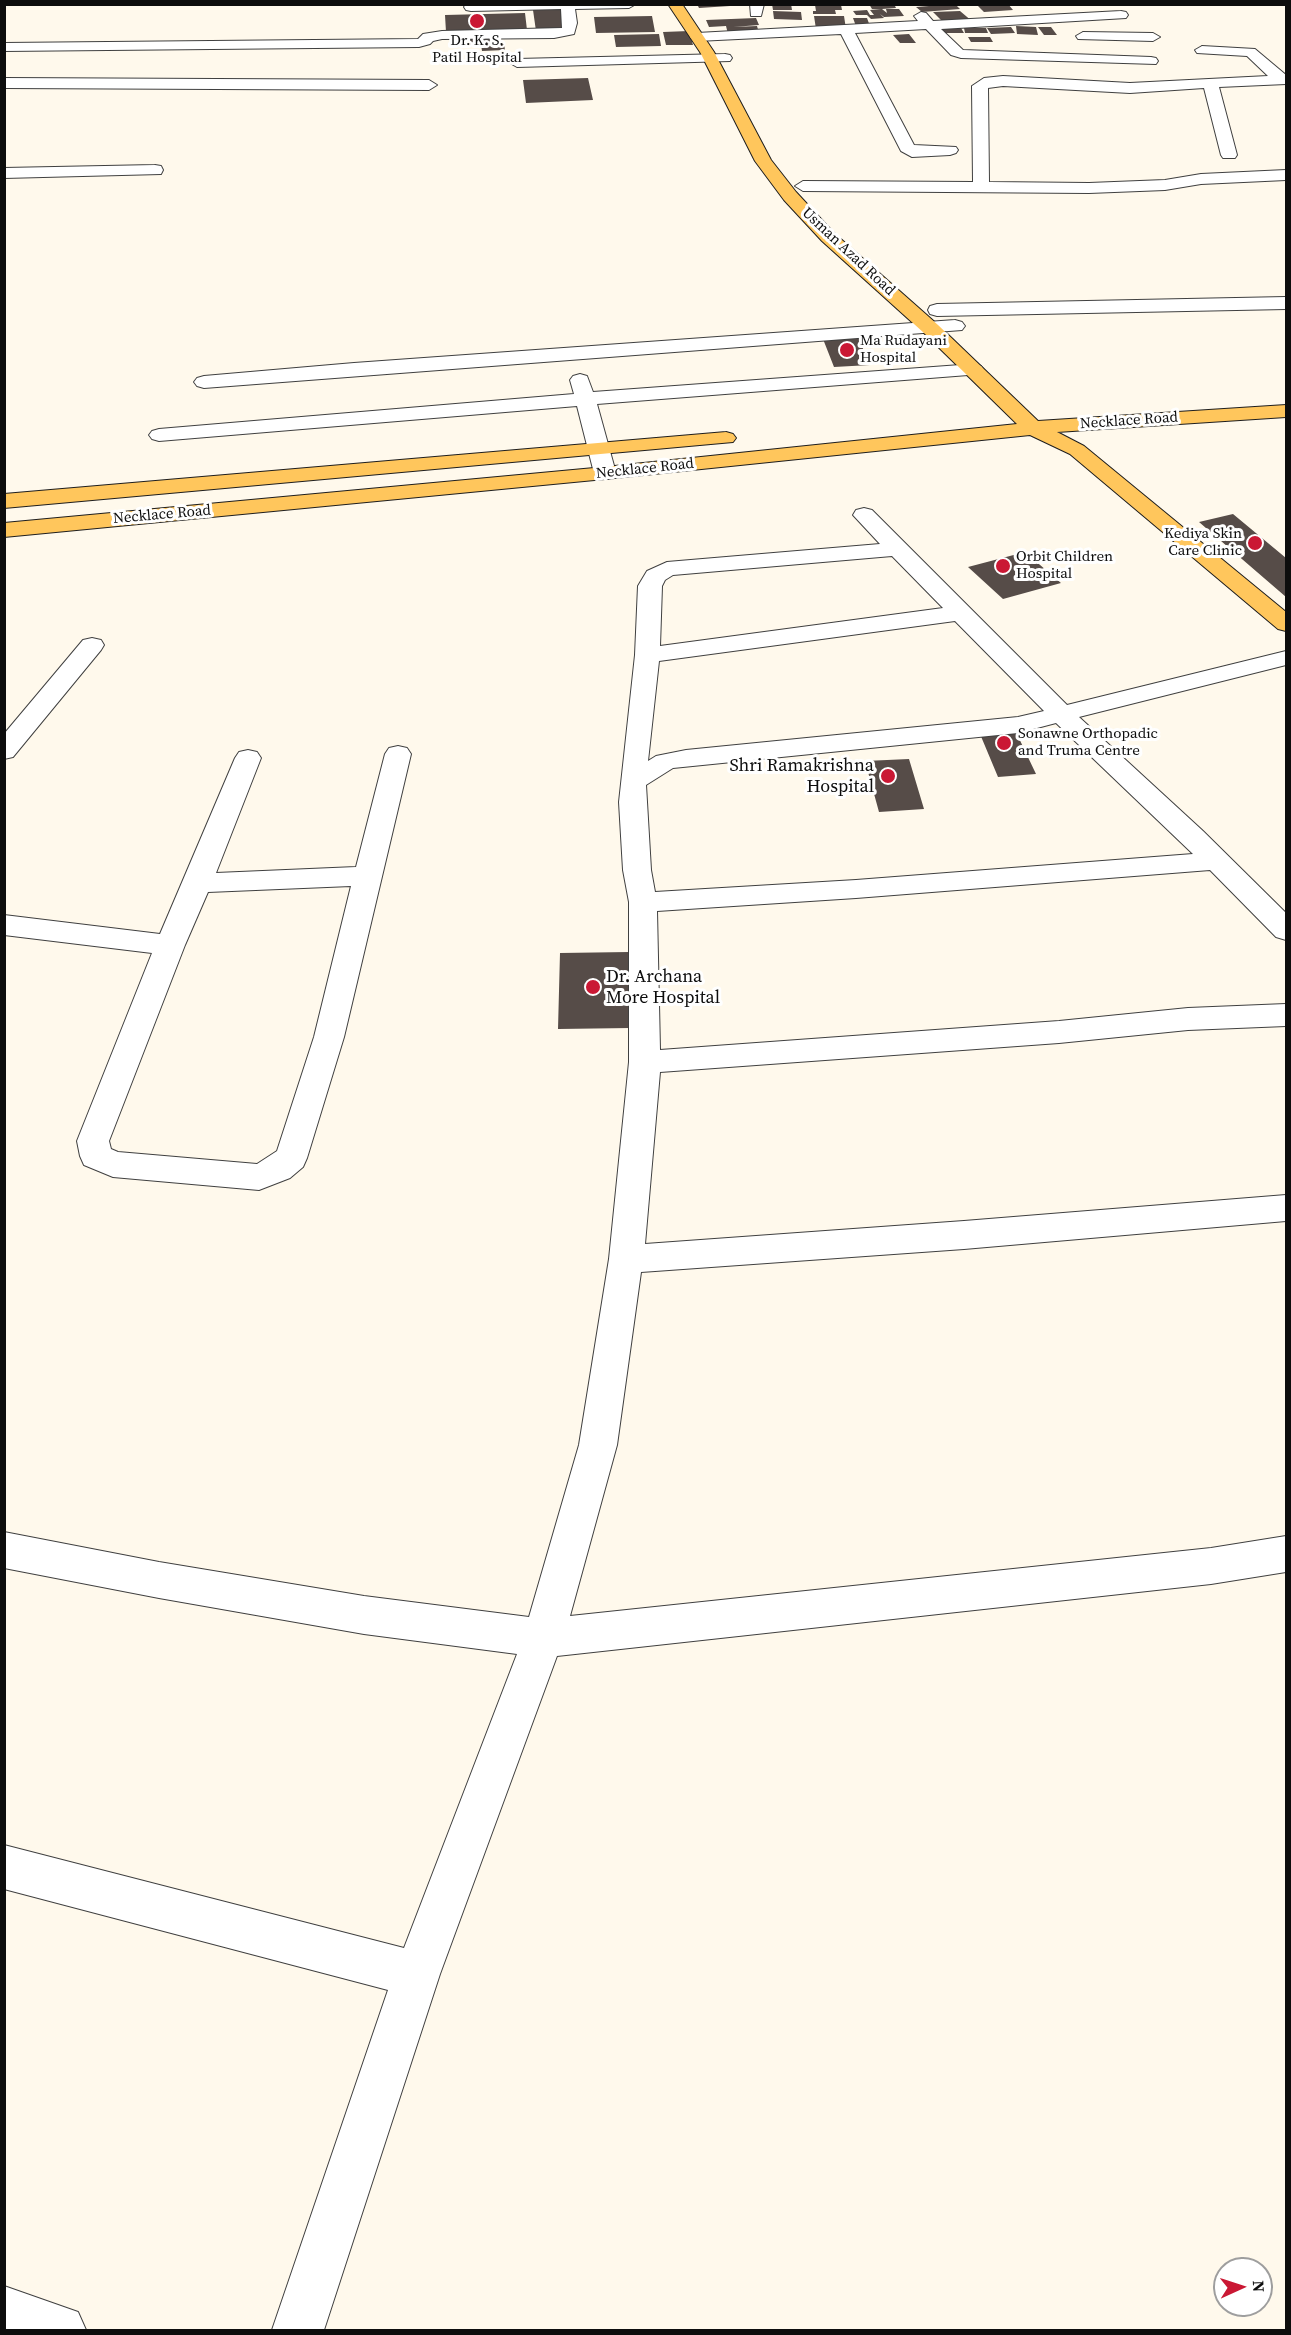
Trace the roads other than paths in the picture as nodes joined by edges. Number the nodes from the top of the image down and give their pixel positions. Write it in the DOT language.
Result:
graph roads {
  1 [pos="629,4"];
  2 [pos="675,4"];
  3 [pos="688,4"];
  4 [pos="909,4"];
  5 [pos="567,5"];
  6 [pos="471,7"];
  7 [pos="963,11"];
  8 [pos="1121,15"];
  9 [pos="976,23"];
  10 [pos="850,26"];
  11 [pos="938,34"];
  12 [pos="1022,35"];
  13 [pos="1069,36"];
  14 [pos="705,37"];
  15 [pos="4,47"];
  16 [pos="1202,50"];
  17 [pos="430,55"];
  18 [pos="1151,55"];
  19 [pos="718,58"];
  20 [pos="4,62"];
  21 [pos="517,63"];
  22 [pos="4,69"];
  23 [pos="1283,79"];
  24 [pos="4,83"];
  25 [pos="1210,83"];
  26 [pos="4,94"];
  27 [pos="325,100"];
  28 [pos="764,125"];
  29 [pos="950,150"];
  30 [pos="1228,155"];
  31 [pos="787,165"];
  32 [pos="155,170"];
  33 [pos="4,173"];
  34 [pos="1287,175"];
  35 [pos="803,186"];
  36 [pos="981,188"];
  37 [pos="818,200"];
  38 [pos="920,295"];
  39 [pos="1287,303"];
  40 [pos="937,310"];
  41 [pos="955,326"];
  42 [pos="931,329"];
  43 [pos="972,341"];
  44 [pos="573,355"];
  45 [pos="974,370"];
  46 [pos="204,382"];
  47 [pos="1287,391"];
  48 [pos="585,399"];
  49 [pos="1045,407"];
  50 [pos="1014,409"];
  51 [pos="1287,411"];
  52 [pos="990,412"];
  53 [pos="1063,425"];
  54 [pos="1033,428"];
  55 [pos="159,435"];
  56 [pos="741,436"];
  57 [pos="599,450"];
  58 [pos="1077,450"];
  59 [pos="605,473"];
  60 [pos="4,501"];
  61 [pos="864,515"];
  62 [pos="4,530"];
  63 [pos="898,549"];
  64 [pos="961,613"];
  65 [pos="1287,624"];
  66 [pos="92,645"];
  67 [pos="647,655"];
  68 [pos="1287,658"];
  69 [pos="1062,715"];
  70 [pos="4,752"];
  71 [pos="398,754"];
  72 [pos="248,758"];
  73 [pos="633,782"];
  74 [pos="1215,861"];
  75 [pos="368,876"];
  76 [pos="198,883"];
  77 [pos="643,902"];
  78 [pos="4,925"];
  79 [pos="1287,930"];
  80 [pos="170,945"];
  81 [pos="1287,1015"];
  82 [pos="645,1062"];
  83 [pos="1287,1208"];
  84 [pos="626,1259"];
  85 [pos="4,1550"];
  86 [pos="1287,1554"];
  87 [pos="543,1638"];
  88 [pos="4,1867"];
  89 [pos="417,1974"];
  90 [pos="4,2312"];
  91 [pos="60,2331"];
  92 [pos="298,2331"];
  1 -- 5 [label="street"];
  2 -- 14 [label="main road, Usman Azad Road"];
  3 -- 14 [label="main road, Usman Azad Road"];
  4 -- 11 [label="street"];
  5 -- 6 [label="street"];
  5 -- 15 [label="street"];
  7 -- 9 [label="street"];
  8 -- 9 [label="street"];
  9 -- 11 [label="street"];
  10 -- 11 [label="street"];
  10 -- 14 [label="street"];
  10 -- 29 [label="street"];
  11 -- 12 [label="street"];
  11 -- 18 [label="street"];
  11 -- 18 [label="street"];
  13 -- 18 [label="street"];
  14 -- 19 [label="main road, Usman Azad Road"];
  16 -- 23 [label="street"];
  17 -- 20 [label="street"];
  19 -- 21 [label="street"];
  19 -- 28 [label="main road, Usman Azad Road"];
  19 -- 42 [label="main road, Usman Azad Road"];
  22 -- 24 [label="street"];
  23 -- 25 [label="street"];
  25 -- 30 [label="street"];
  25 -- 36 [label="street"];
  26 -- 27 [label="street"];
  31 -- 35 [label="main road, Usman Azad Road"];
  32 -- 33 [label="street"];
  34 -- 36 [label="street"];
  35 -- 36 [label="street"];
  35 -- 37 [label="main road, Usman Azad Road"];
  38 -- 40 [label="main road, Usman Azad Road"];
  39 -- 40 [label="street"];
  40 -- 41 [label="main road, Usman Azad Road"];
  41 -- 42 [label="street"];
  41 -- 43 [label="main road, Usman Azad Road"];
  42 -- 44 [label="street"];
  42 -- 45 [label="main road, Usman Azad Road"];
  44 -- 46 [label="street"];
  44 -- 48 [label="street"];
  45 -- 48 [label="street"];
  45 -- 50 [label="main road, Usman Azad Road"];
  47 -- 49 [label="main road, Necklace Road"];
  48 -- 55 [label="street"];
  48 -- 57 [label="street"];
  49 -- 50 [label="main road, Necklace Road"];
  49 -- 53 [label="main road, Usman Azad Road"];
  50 -- 52 [label="main road, Necklace Road"];
  50 -- 54 [label="main road, Usman Azad Road"];
  51 -- 53 [label="main road, Necklace Road"];
  53 -- 54 [label="main road, Necklace Road"];
  53 -- 58 [label="main road, Usman Azad Road"];
  54 -- 58 [label="main road, Usman Azad Road"];
  54 -- 59 [label="main road, Necklace Road"];
  56 -- 57 [label="main road, Necklace Road"];
  57 -- 59 [label="street"];
  57 -- 60 [label="main road, Necklace Road"];
  58 -- 65 [label="main road, Usman Azad Road"];
  59 -- 62 [label="main road, Necklace Road"];
  61 -- 63 [label="street"];
  63 -- 64 [label="street"];
  63 -- 67 [label="street"];
  64 -- 67 [label="street"];
  64 -- 69 [label="street"];
  66 -- 70 [label="street"];
  67 -- 73 [label="street"];
  68 -- 69 [label="street"];
  69 -- 73 [label="street"];
  69 -- 74 [label="street"];
  71 -- 75 [label="street"];
  72 -- 76 [label="street"];
  73 -- 77 [label="street"];
  74 -- 77 [label="street"];
  74 -- 79 [label="street"];
  75 -- 76 [label="street"];
  75 -- 80 [label="street"];
  76 -- 80 [label="street"];
  77 -- 82 [label="street"];
  78 -- 80 [label="street"];
  81 -- 82 [label="street"];
  82 -- 84 [label="street"];
  83 -- 84 [label="street"];
  84 -- 87 [label="street"];
  85 -- 87 [label="street"];
  86 -- 87 [label="street"];
  87 -- 89 [label="street"];
  88 -- 89 [label="street"];
  89 -- 92 [label="street"];
  90 -- 91 [label="street"];
}
